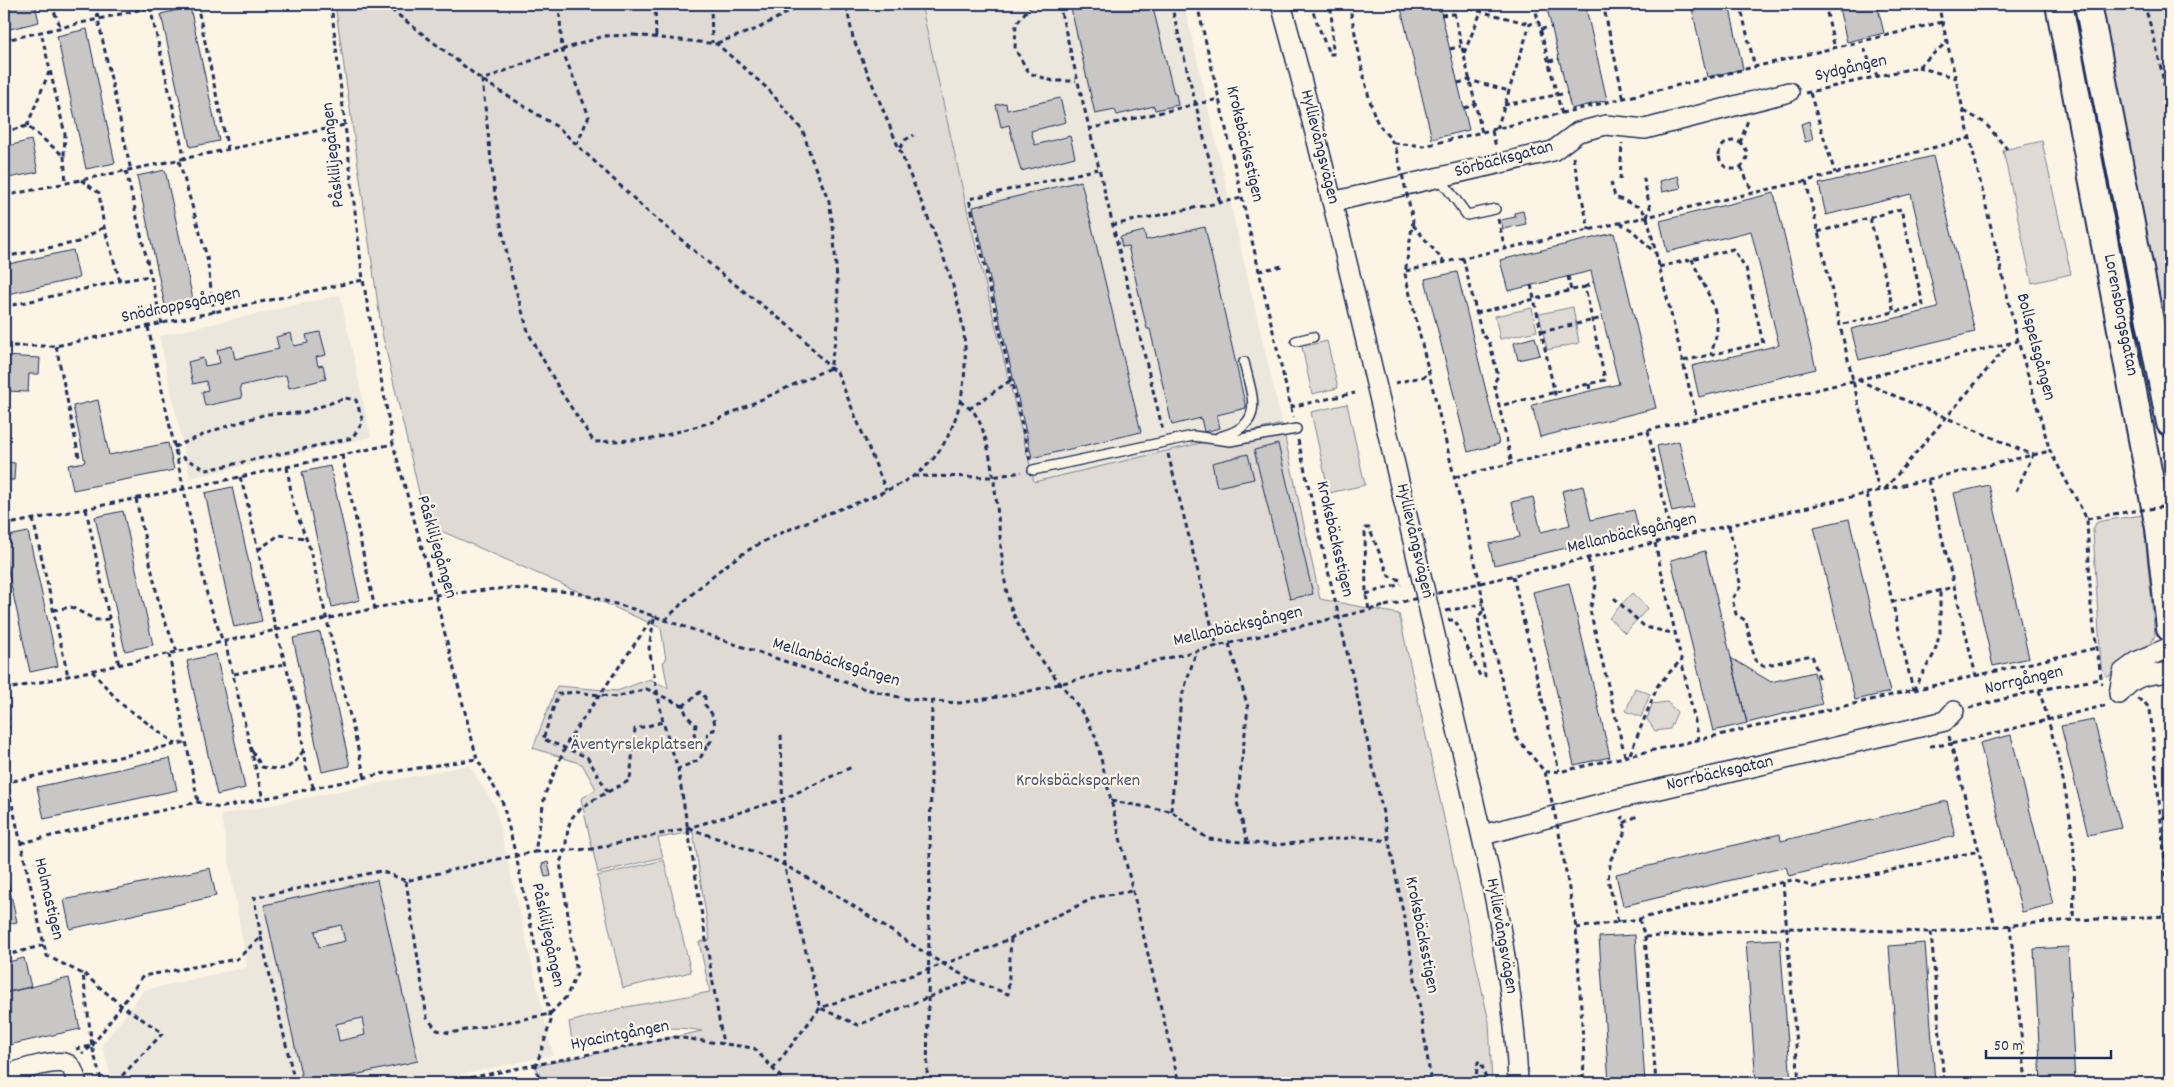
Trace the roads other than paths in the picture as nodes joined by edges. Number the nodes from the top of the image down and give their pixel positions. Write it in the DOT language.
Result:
graph roads {
  1 [pos="1281,4"];
  2 [pos="2059,4"];
  3 [pos="2088,4"];
  4 [pos="1789,92"];
  5 [pos="1439,177"];
  6 [pos="1332,202"];
  7 [pos="1495,209"];
  8 [pos="1314,338"];
  9 [pos="1296,341"];
  10 [pos="1244,362"];
  11 [pos="2170,423"];
  12 [pos="1296,429"];
  13 [pos="1211,438"];
  14 [pos="1033,470"];
  15 [pos="2170,628"];
  16 [pos="2170,647"];
  17 [pos="2170,672"];
  18 [pos="1949,716"];
  19 [pos="1483,835"];
  20 [pos="4,1082"];
  21 [pos="77,1083"];
  22 [pos="1518,1083"];
  1 -- 6 [label="street, Hyllievångsvägen"];
  2 -- 15 [label="main road, Lorensborgsgatan"];
  3 -- 11 [label="main road, Lorensborgsgatan"];
  4 -- 5 [label="street, Sörbäcksgatan"];
  5 -- 6 [label="street, Sörbäcksgatan"];
  5 -- 7 [label="lane"];
  6 -- 19 [label="street, Hyllievångsvägen"];
  8 -- 9 [label="lane"];
  10 -- 13 [label="lane"];
  12 -- 13 [label="lane"];
  13 -- 14 [label="lane"];
  16 -- 17 [label="street"];
  18 -- 19 [label="street, Norrbäcksgatan"];
  19 -- 22 [label="street, Hyllievångsvägen"];
  20 -- 21 [label="street"];
}
